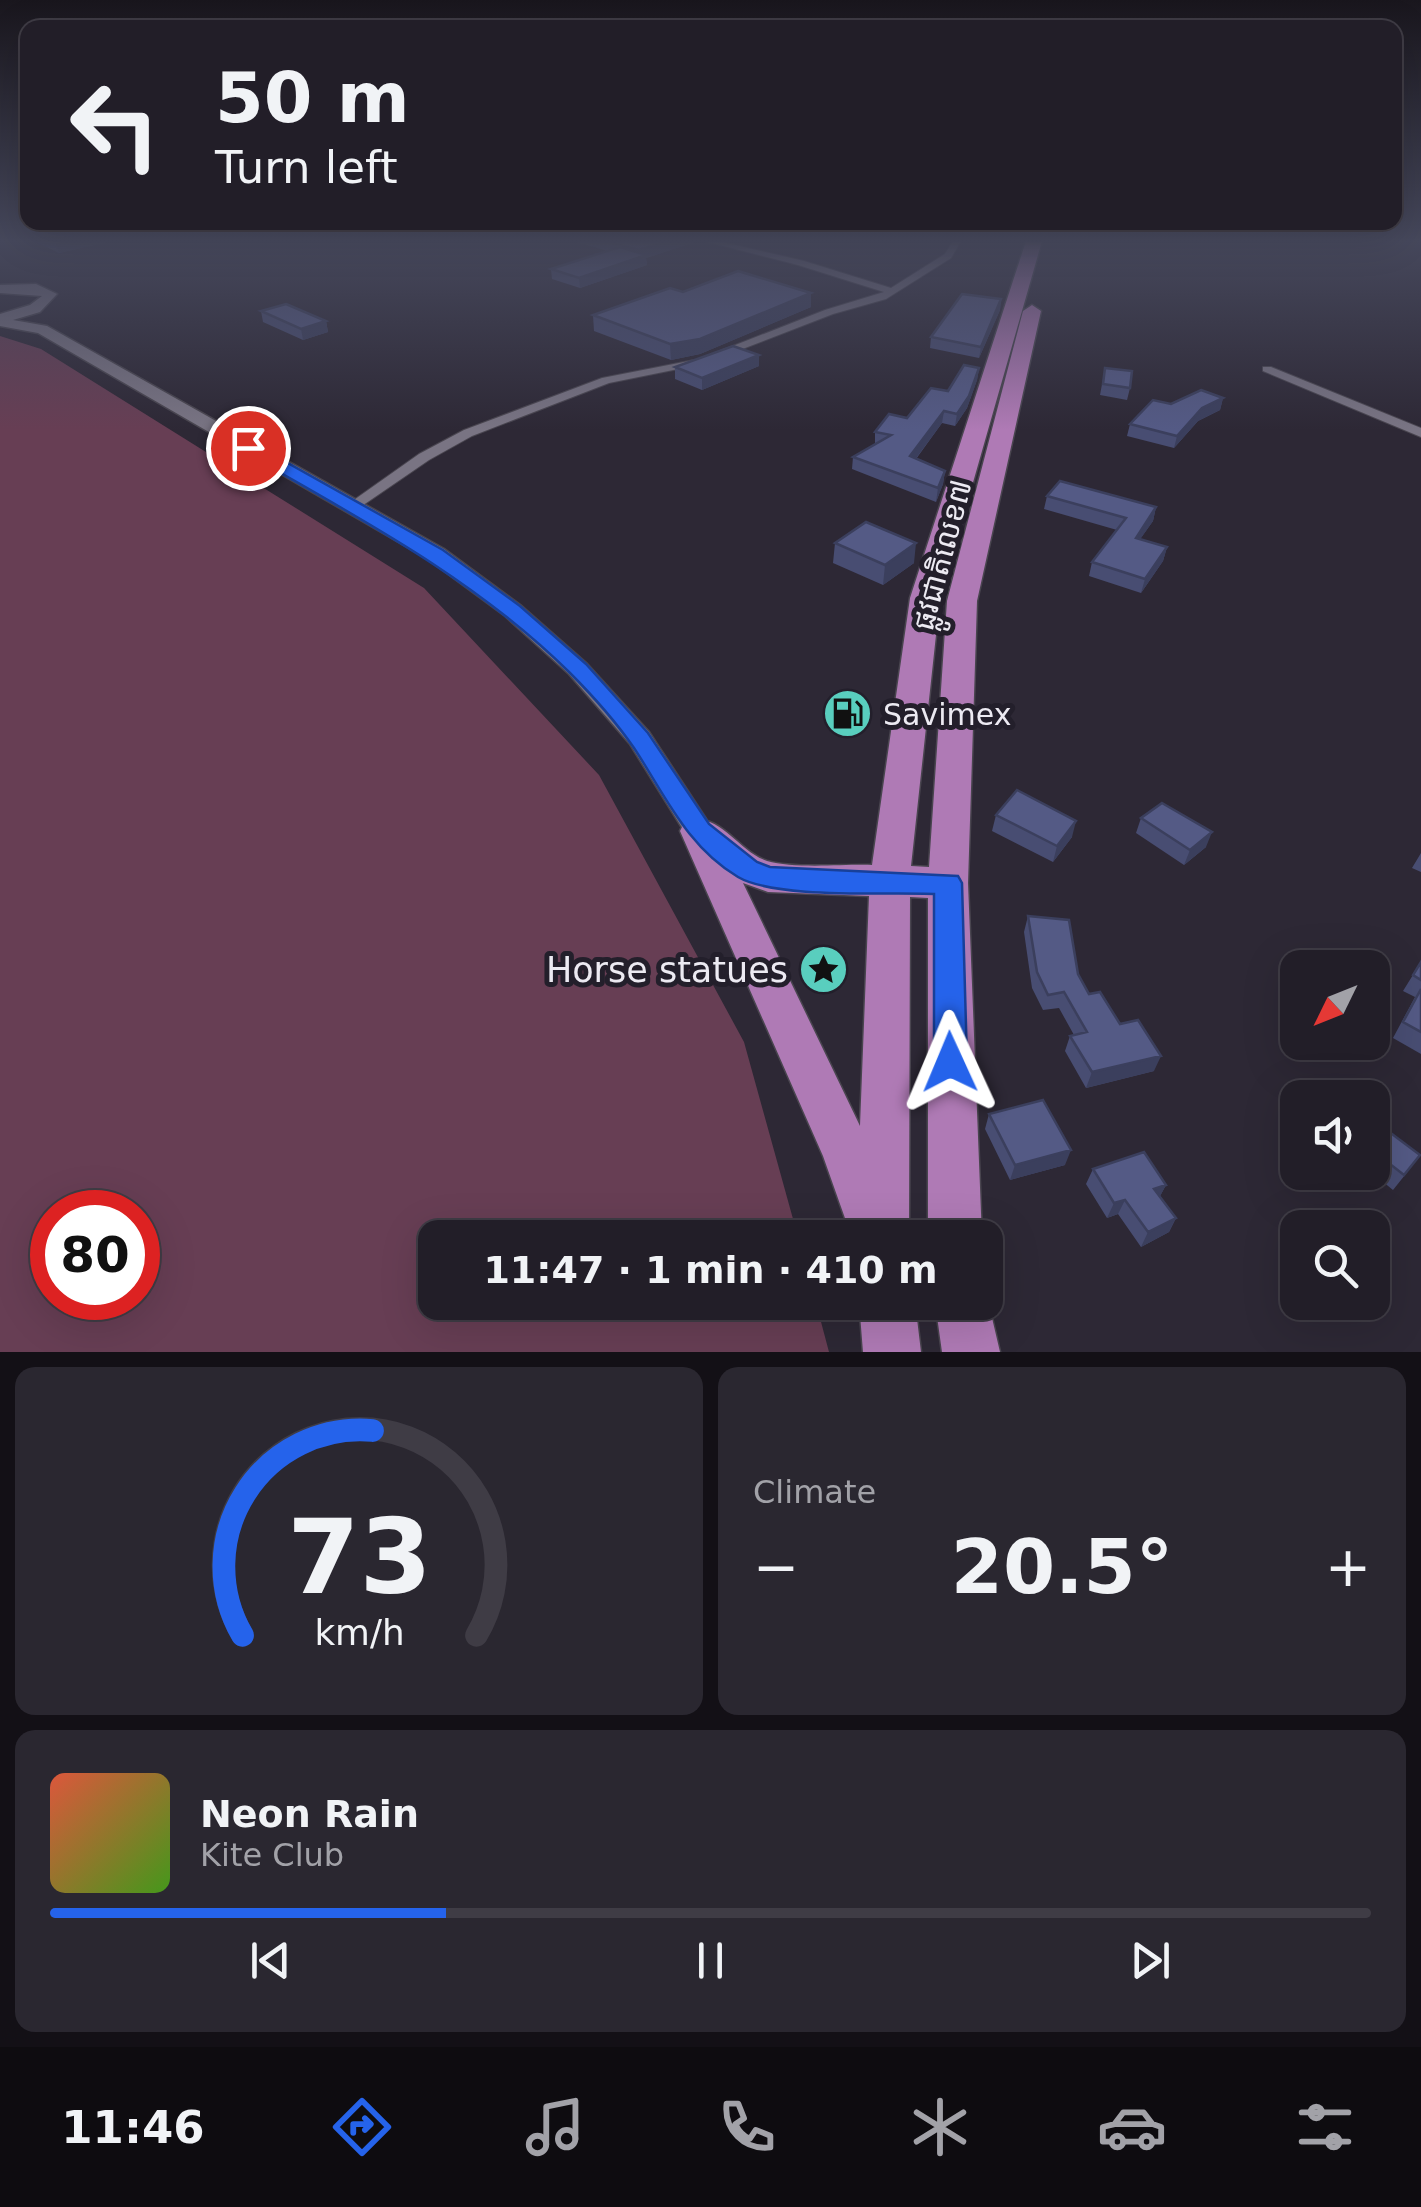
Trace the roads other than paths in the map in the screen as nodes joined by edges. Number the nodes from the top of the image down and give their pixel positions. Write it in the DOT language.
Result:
graph roads {
  1 [pos="41,304"];
  2 [pos="48,304"];
  3 [pos="867,304"];
  4 [pos="1021,304"];
  5 [pos="1025,304"];
  6 [pos="0,320"];
  7 [pos="1018,320"];
  8 [pos="42,329"];
  9 [pos="1267,369"];
  10 [pos="1421,433"];
  11 [pos="986,448"];
  12 [pos="351,506"];
  13 [pos="925,598"];
  14 [pos="962,601"];
  15 [pos="699,831"];
  16 [pos="890,880"];
  17 [pos="948,883"];
  18 [pos="873,1220"];
  19 [pos="881,1220"];
  20 [pos="955,1220"];
  21 [pos="889,1320"];
  22 [pos="966,1320"];
  23 [pos="892,1352"];
  24 [pos="971,1352"];
  1 -- 6 [label="street"];
  2 -- 8 [label="street"];
  3 -- 12 [label="street"];
  4 -- 7 [label="highway, ផ្លូវជាតិលេខ៧"];
  5 -- 7 [label="highway, ផ្លូវជាតិលេខ៧"];
  6 -- 8 [label="street"];
  7 -- 11 [label="highway, ផ្លូវជាតិលេខ៧"];
  8 -- 12 [label="street"];
  9 -- 10 [label="street"];
  11 -- 13 [label="highway, ផ្លូវជាតិលេខ៧"];
  11 -- 14 [label="highway, ផ្លូវជាតិលេខ៧"];
  12 -- 15 [label="street"];
  13 -- 14 [label="highway"];
  13 -- 16 [label="highway, ផ្លូវជាតិលេខ៧"];
  14 -- 17 [label="highway, ផ្លូវជាតិលេខ៧"];
  15 -- 16 [label="highway"];
  15 -- 18 [label="highway"];
  16 -- 17 [label="highway"];
  16 -- 19 [label="highway, ផ្លូវជាតិលេខ៧"];
  17 -- 20 [label="highway, ផ្លូវជាតិលេខ៧"];
  21 -- 23 [label="highway"];
  22 -- 24 [label="highway"];
}
